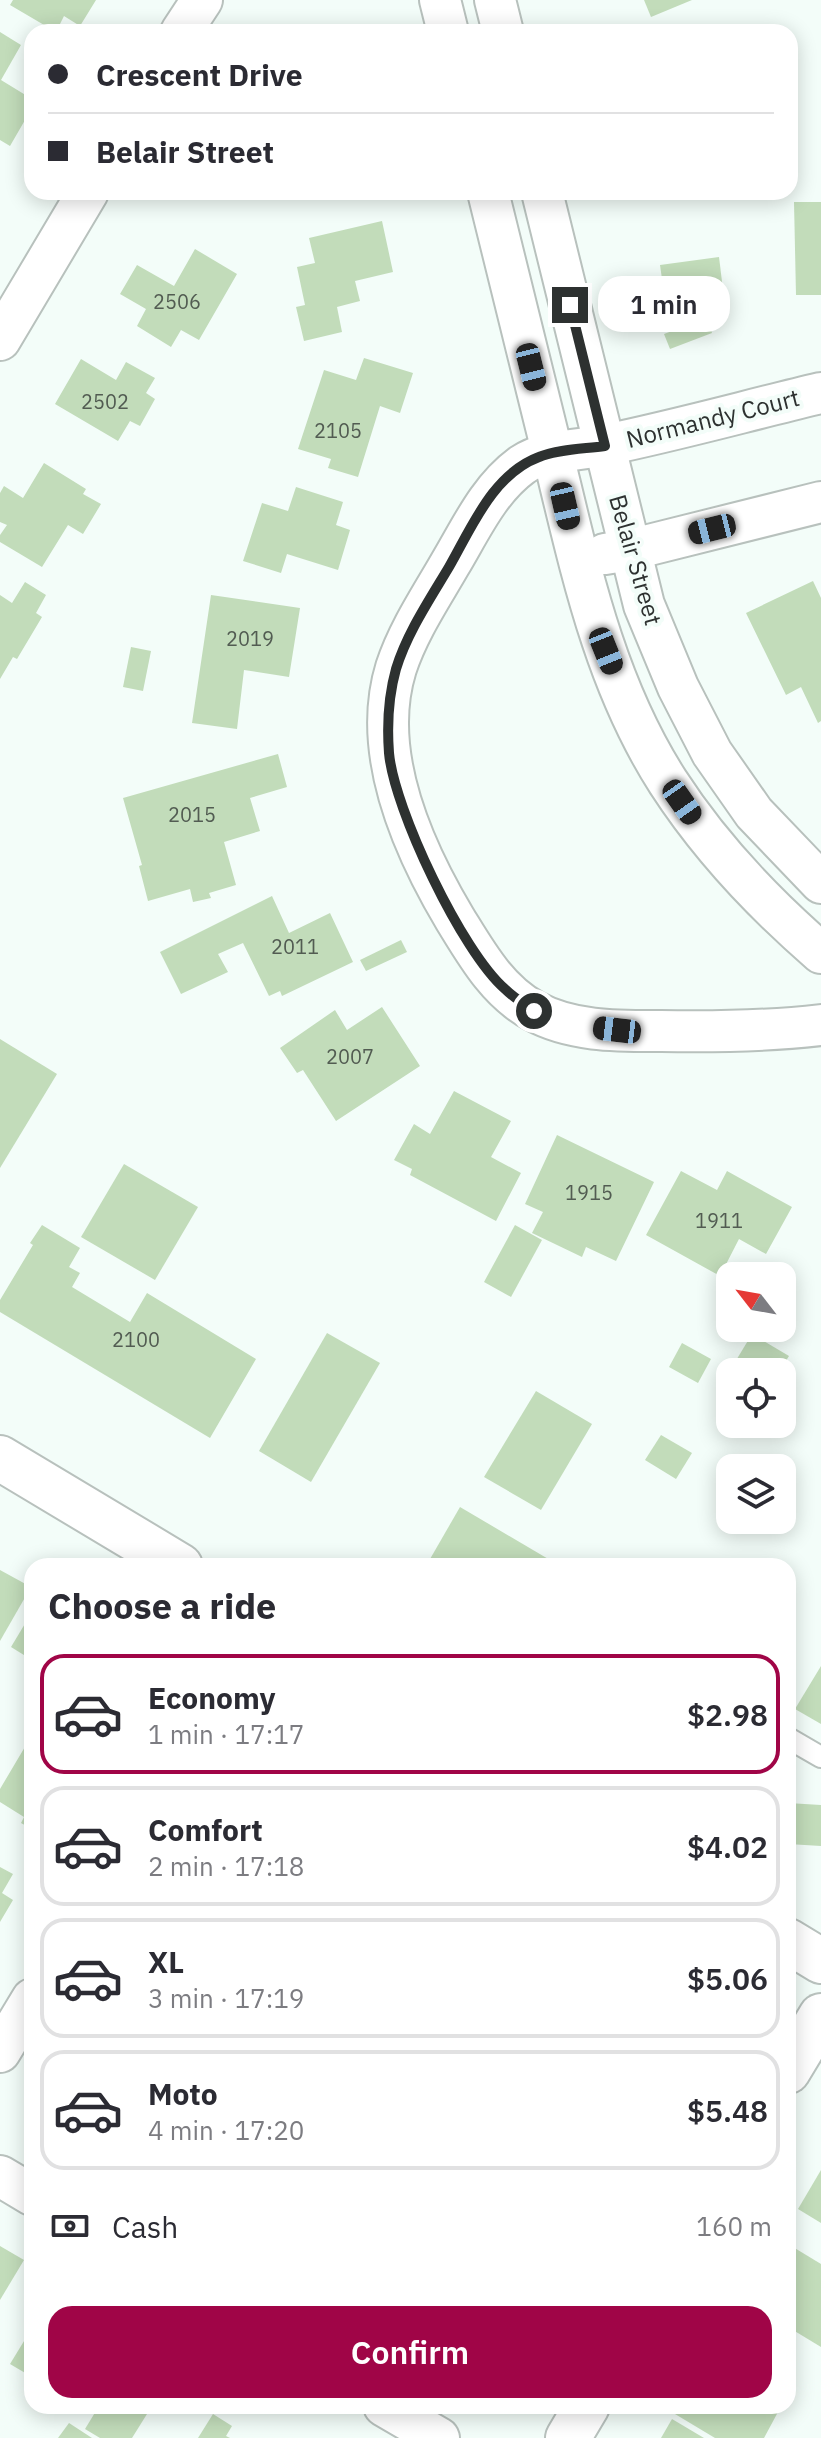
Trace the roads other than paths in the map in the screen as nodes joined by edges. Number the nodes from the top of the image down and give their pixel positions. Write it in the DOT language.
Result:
graph roads {
  1 [pos="202,0"];
  2 [pos="440,0"];
  3 [pos="495,0"];
  4 [pos="186,24"];
  5 [pos="446,24"];
  6 [pos="501,24"];
  7 [pos="83,200"];
  8 [pos="490,200"];
  9 [pos="544,200"];
  10 [pos="0,340"];
  11 [pos="821,393"];
  12 [pos="605,446"];
  13 [pos="552,454"];
  14 [pos="821,502"];
  15 [pos="629,550"];
  16 [pos="577,558"];
  17 [pos="821,883"];
  18 [pos="821,953"];
  19 [pos="821,1025"];
  20 [pos="0,1458"];
  21 [pos="167,1558"];
  22 [pos="796,1743"];
  23 [pos="821,1757"];
  24 [pos="796,1946"];
  25 [pos="821,1961"];
  26 [pos="24,2012"];
  27 [pos="821,2016"];
  28 [pos="0,2052"];
  29 [pos="796,2058"];
  30 [pos="0,2176"];
  31 [pos="24,2190"];
  32 [pos="398,2414"];
  33 [pos="582,2414"];
  34 [pos="439,2438"];
  35 [pos="568,2438"];
  1 -- 4 [label="street"];
  2 -- 5 [label="street"];
  3 -- 6 [label="street"];
  7 -- 10 [label="street"];
  8 -- 13 [label="street"];
  9 -- 12 [label="street, Belair Street"];
  11 -- 12 [label="street, Normandy Court"];
  12 -- 13 [label="street, Normandy Court"];
  12 -- 15 [label="street, Belair Street"];
  13 -- 16 [label="street"];
  13 -- 19 [label="street, Normandy Court"];
  14 -- 15 [label="street"];
  15 -- 16 [label="street"];
  15 -- 17 [label="street, Belair Street"];
  16 -- 18 [label="street"];
  20 -- 21 [label="street"];
  22 -- 23 [label="lane"];
  24 -- 25 [label="street"];
  26 -- 28 [label="street"];
  27 -- 29 [label="street"];
  30 -- 31 [label="street"];
  32 -- 34 [label="street"];
  33 -- 35 [label="street"];
}
